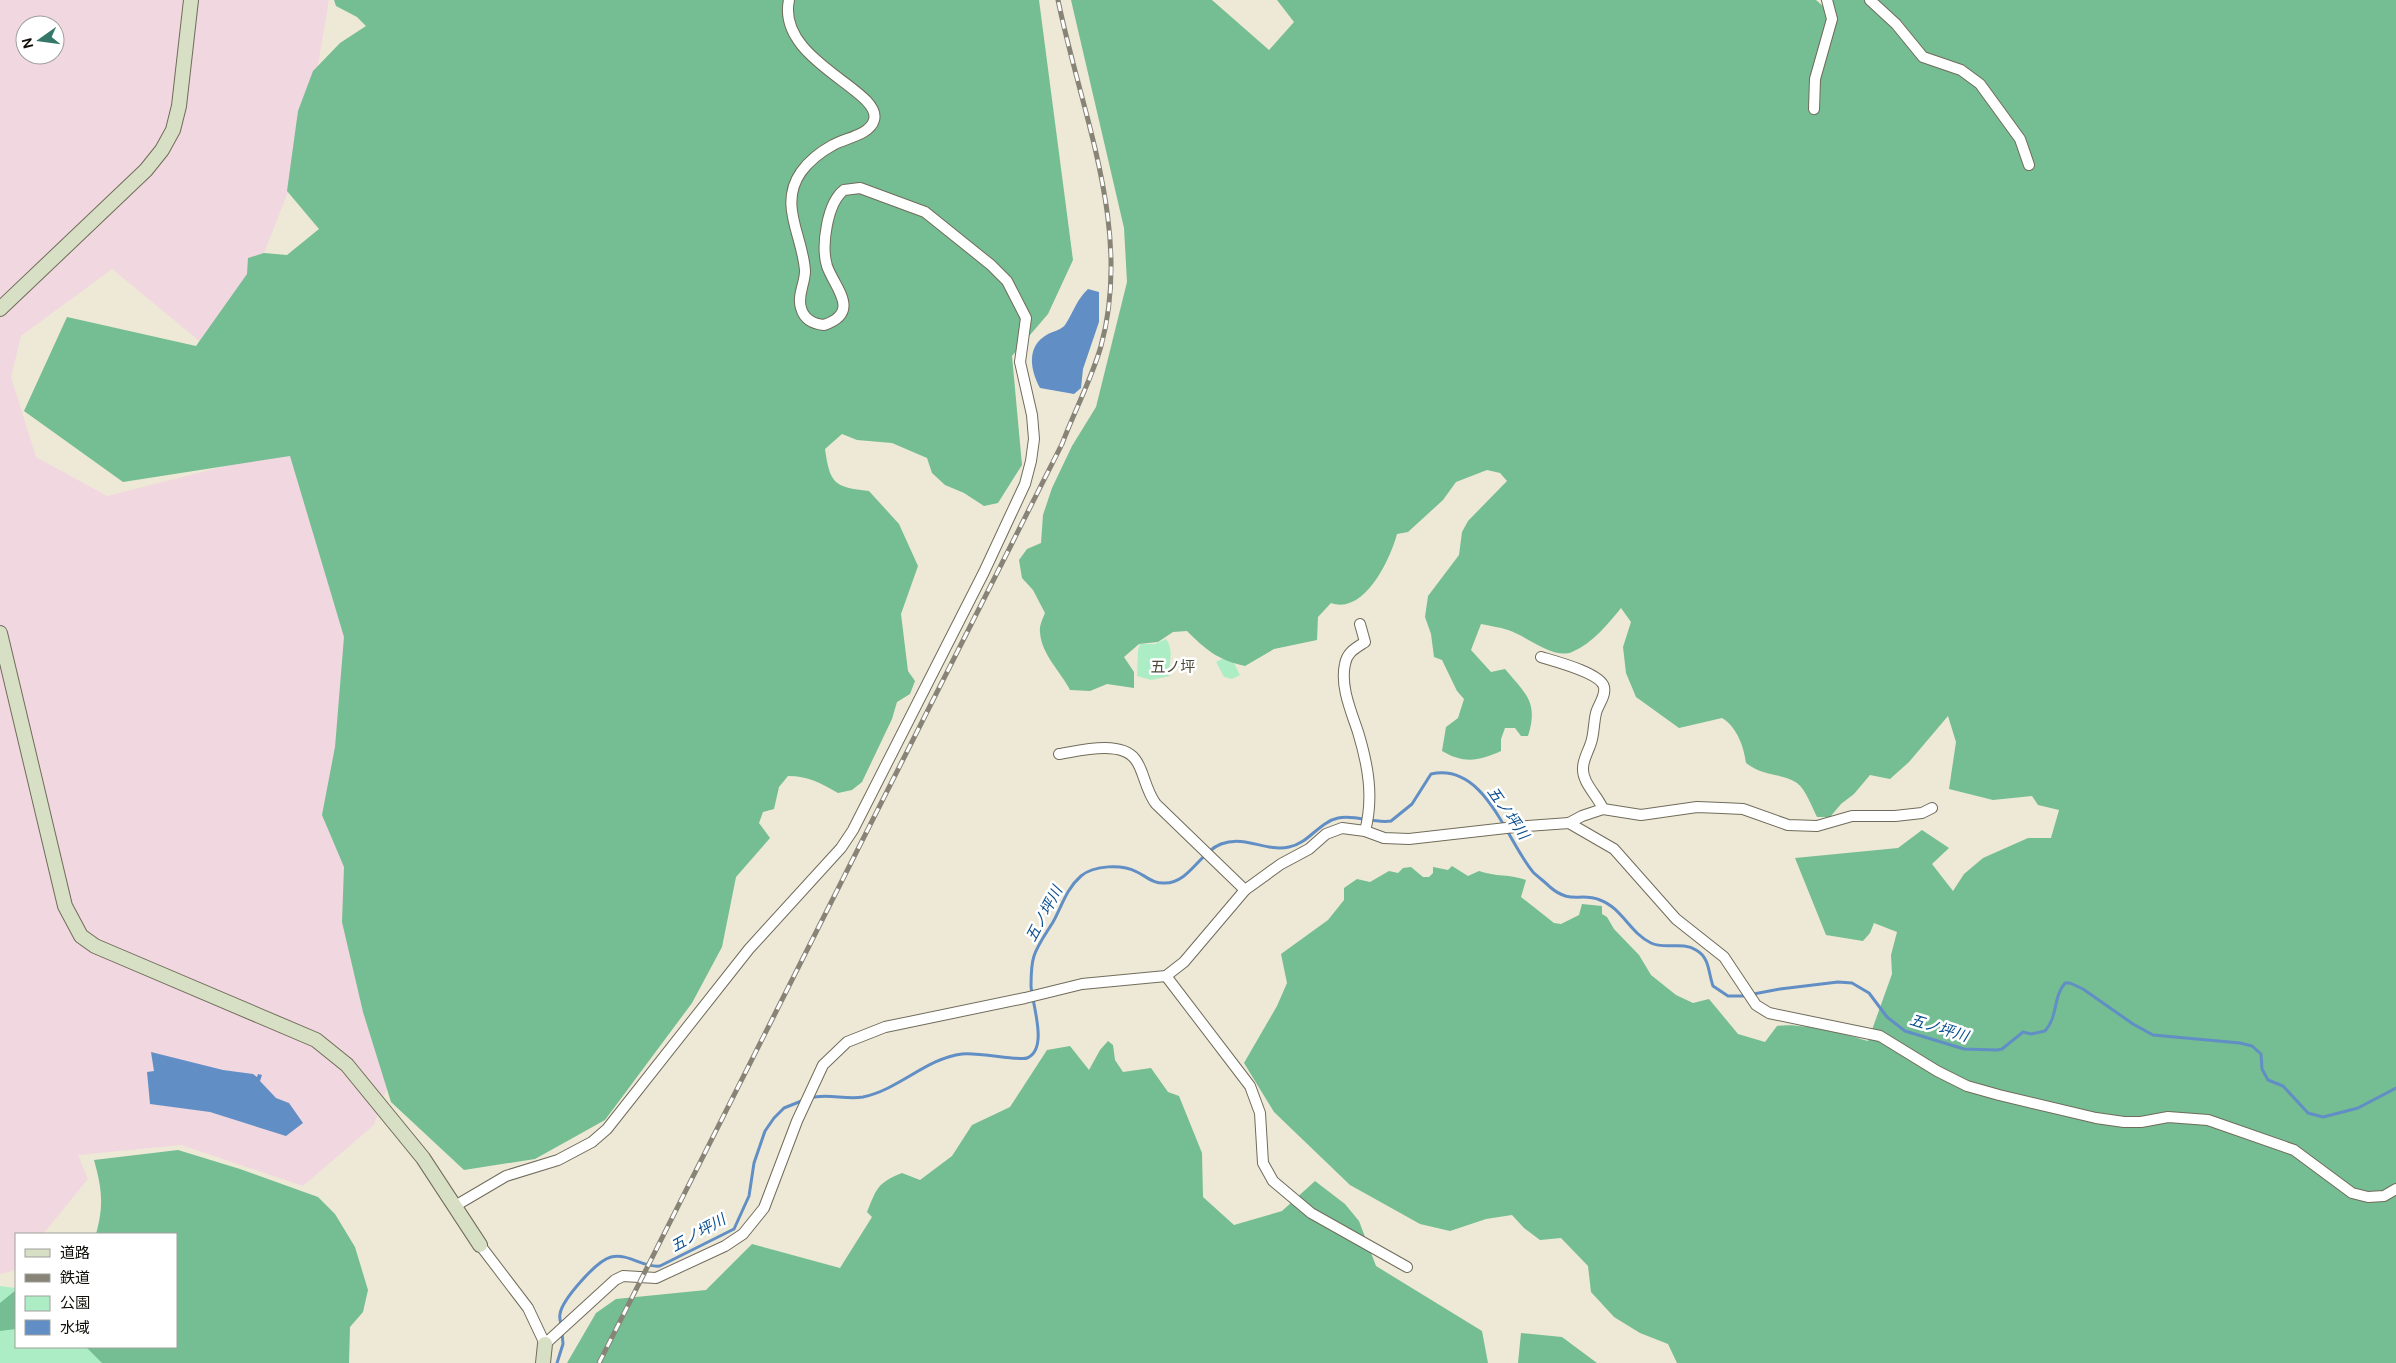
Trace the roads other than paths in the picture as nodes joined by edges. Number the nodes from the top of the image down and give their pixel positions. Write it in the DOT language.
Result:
graph roads {
  1 [pos="191,0"];
  2 [pos="789,0"];
  3 [pos="1827,0"];
  4 [pos="1870,0"];
  5 [pos="1814,109"];
  6 [pos="2029,165"];
  7 [pos="2,302"];
  8 [pos="1360,624"];
  9 [pos="0,633"];
  10 [pos="1540,657"];
  11 [pos="1060,754"];
  12 [pos="1932,808"];
  13 [pos="1603,809"];
  14 [pos="1570,823"];
  15 [pos="1365,831"];
  16 [pos="1245,890"];
  17 [pos="1166,976"];
  18 [pos="2396,1189"];
  19 [pos="455,1206"];
  20 [pos="480,1244"];
  21 [pos="1407,1267"];
  22 [pos="548,1341"];
  23 [pos="543,1363"];
  1 -- 7 [label="street"];
  2 -- 19 [label="street"];
  3 -- 5 [label="street"];
  4 -- 6 [label="street"];
  8 -- 15 [label="street"];
  9 -- 19 [label="street"];
  10 -- 13 [label="street"];
  11 -- 16 [label="street"];
  12 -- 13 [label="street"];
  13 -- 14 [label="street"];
  14 -- 15 [label="street"];
  14 -- 18 [label="street"];
  15 -- 16 [label="street"];
  16 -- 17 [label="street"];
  17 -- 21 [label="street"];
  17 -- 22 [label="street"];
  19 -- 20 [label="street"];
  20 -- 22 [label="street"];
  22 -- 23 [label="street"];
}
